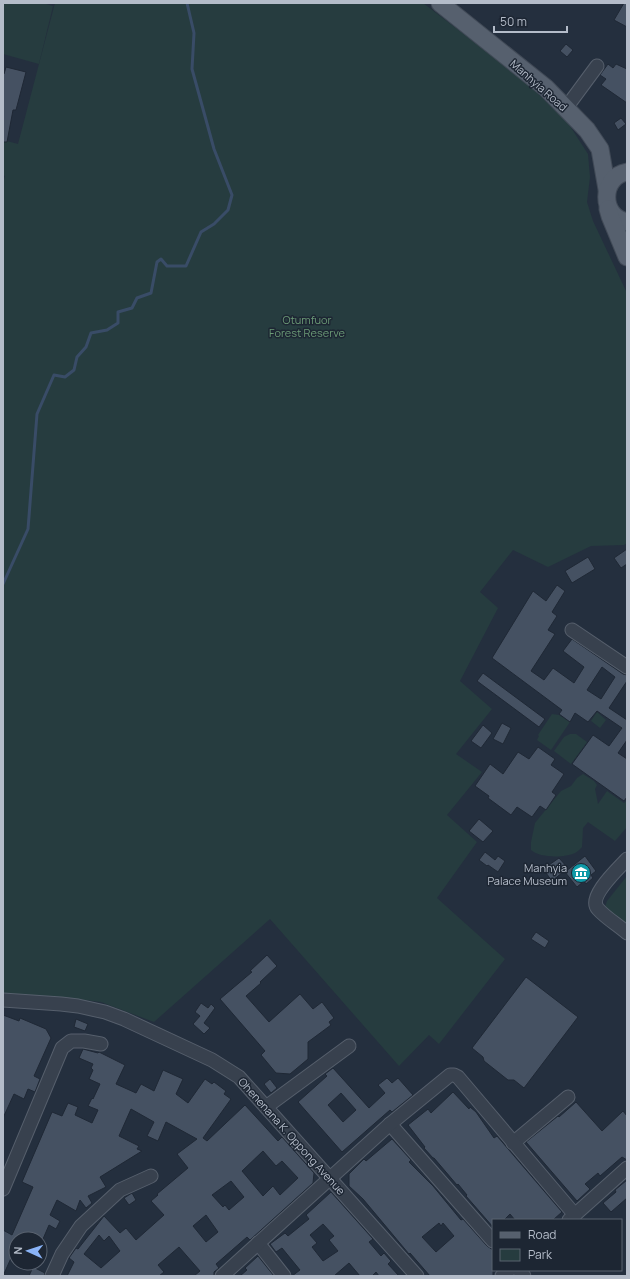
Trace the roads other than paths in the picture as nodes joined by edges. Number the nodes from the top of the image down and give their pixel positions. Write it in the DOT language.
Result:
graph roads {
  1 [pos="440,3"];
  2 [pos="597,66"];
  3 [pos="566,108"];
  4 [pos="600,149"];
  5 [pos="627,169"];
  6 [pos="627,172"];
  7 [pos="607,196"];
  8 [pos="627,222"];
  9 [pos="627,257"];
  10 [pos="572,630"];
  11 [pos="627,667"];
  12 [pos="627,859"];
  13 [pos="627,933"];
  14 [pos="3,1000"];
  15 [pos="101,1044"];
  16 [pos="349,1046"];
  17 [pos="568,1097"];
  18 [pos="266,1107"];
  19 [pos="390,1124"];
  20 [pos="513,1142"];
  21 [pos="627,1168"];
  22 [pos="151,1176"];
  23 [pos="331,1178"];
  24 [pos="3,1189"];
  25 [pos="572,1217"];
  26 [pos="492,1240"];
  27 [pos="258,1243"];
  28 [pos="52,1276"];
  29 [pos="222,1276"];
  30 [pos="284,1276"];
  31 [pos="417,1276"];
  1 -- 3 [label="main road, Manhyia Road"];
  2 -- 3 [label="street"];
  3 -- 4 [label="main road, Manhyia Road"];
  4 -- 5 [label="main road"];
  4 -- 7 [label="main road, Manhyia Road"];
  6 -- 7 [label="main road"];
  7 -- 8 [label="main road"];
  7 -- 9 [label="main road, Manhyia Road"];
  10 -- 11 [label="street"];
  12 -- 13 [label="street"];
  14 -- 18 [label="street, Ohenenana K. Oppong Avenue"];
  15 -- 24 [label="street"];
  16 -- 18 [label="street"];
  17 -- 20 [label="street"];
  18 -- 23 [label="street, Ohenenana K. Oppong Avenue"];
  19 -- 20 [label="street"];
  19 -- 23 [label="street"];
  19 -- 26 [label="street"];
  20 -- 25 [label="street"];
  21 -- 25 [label="street"];
  22 -- 28 [label="street"];
  23 -- 27 [label="street"];
  23 -- 31 [label="street, Ohenenana K. Oppong Avenue"];
  27 -- 29 [label="street"];
  27 -- 30 [label="street"];
}
